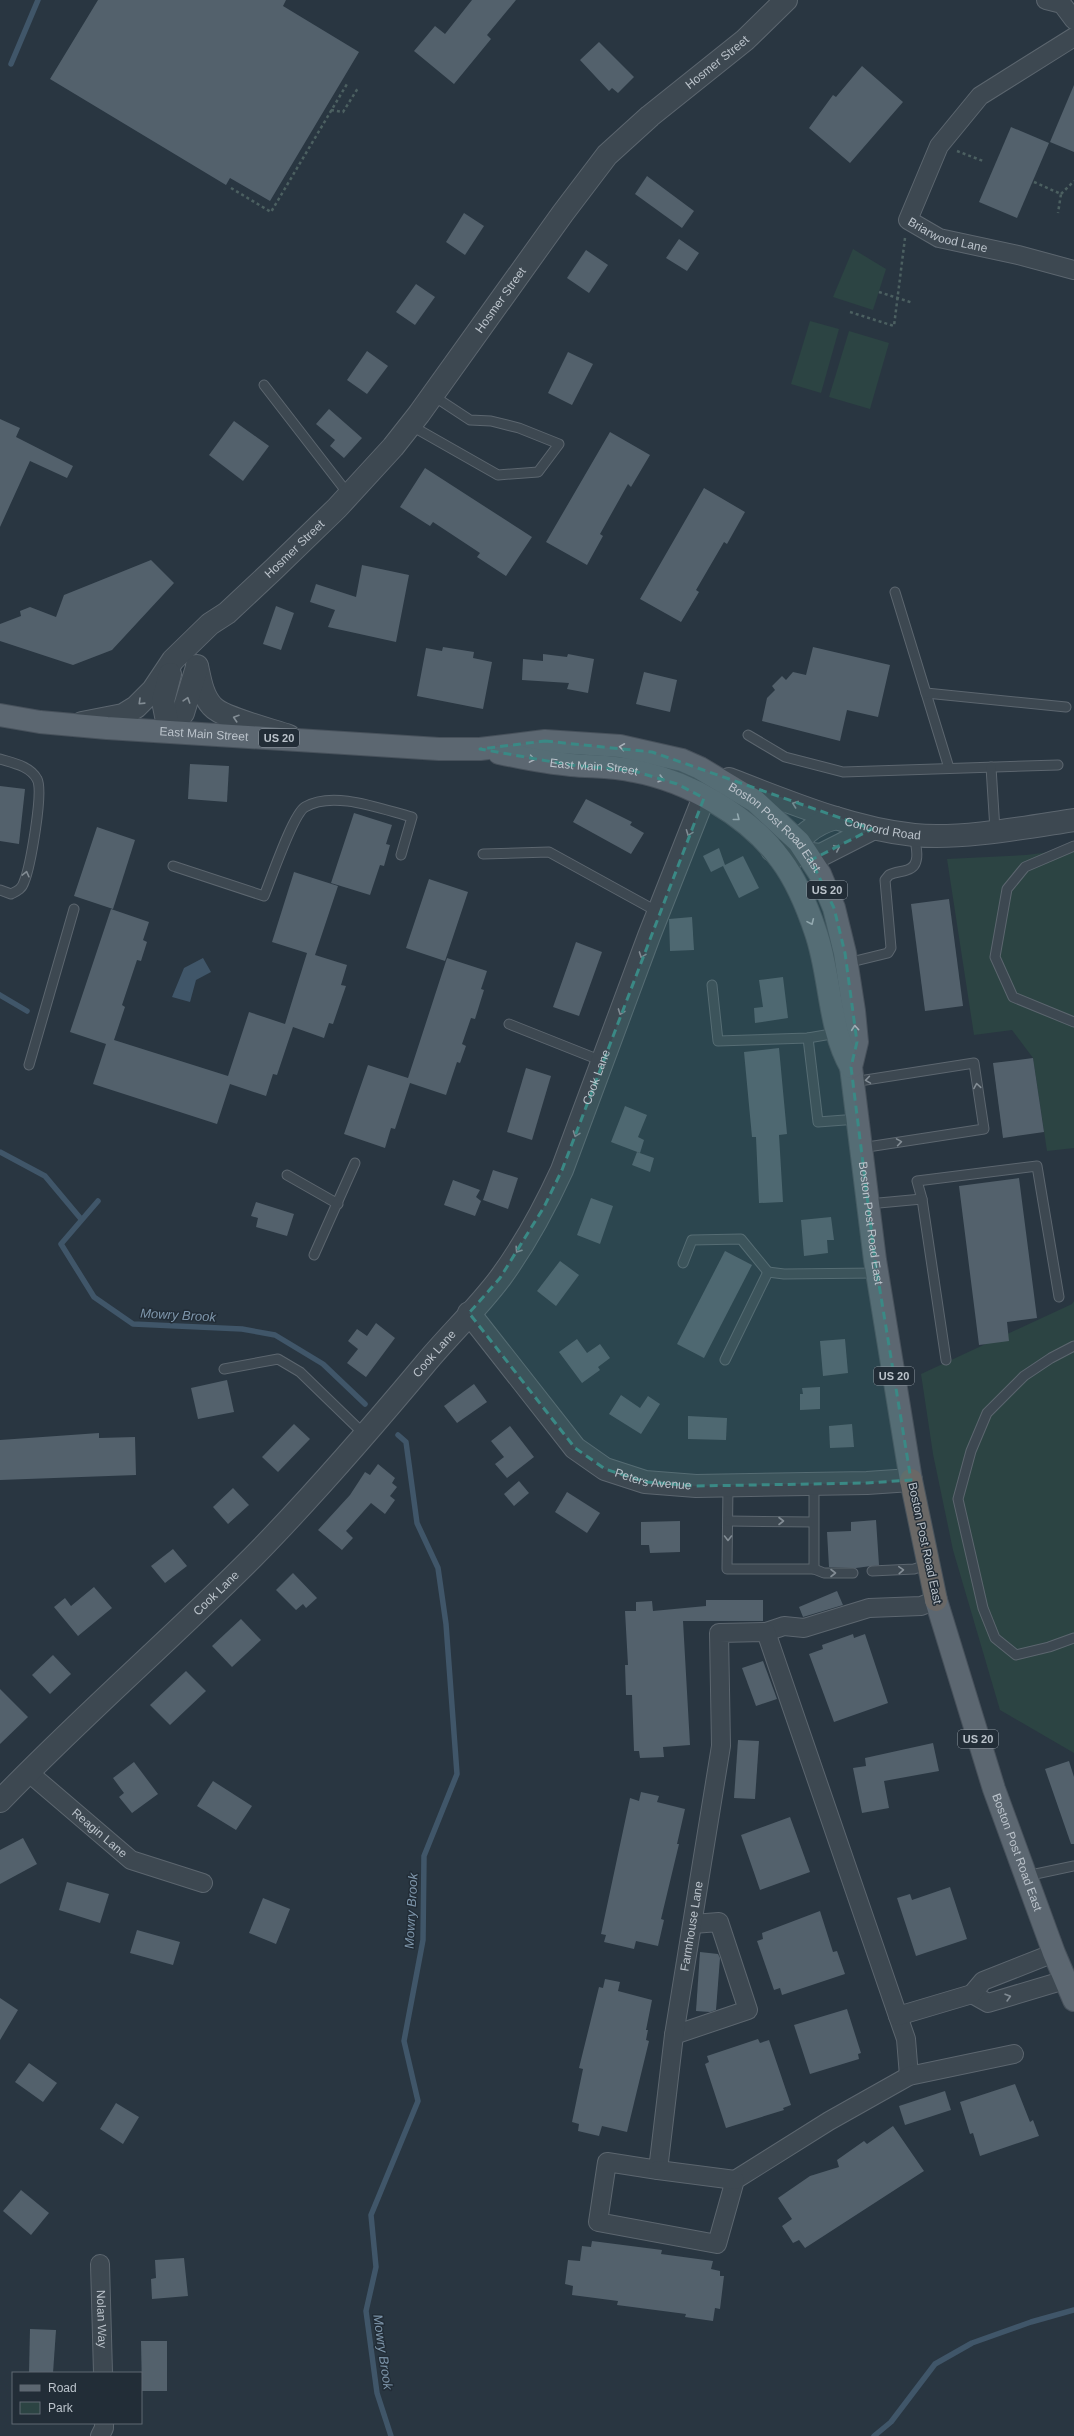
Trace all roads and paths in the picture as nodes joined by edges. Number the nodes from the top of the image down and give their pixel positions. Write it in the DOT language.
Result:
graph roads {
  1 [pos="786,0"];
  2 [pos="1046,0"];
  3 [pos="1074,20"];
  4 [pos="1074,37"];
  5 [pos="347,84"];
  6 [pos="358,88"];
  7 [pos="331,110"];
  8 [pos="949,148"];
  9 [pos="983,161"];
  10 [pos="1074,181"];
  11 [pos="1034,182"];
  12 [pos="231,188"];
  13 [pos="1061,194"];
  14 [pos="1058,213"];
  15 [pos="911,223"];
  16 [pos="1074,270"];
  17 [pos="879,292"];
  18 [pos="898,298"];
  19 [pos="913,303"];
  20 [pos="850,312"];
  21 [pos="264,385"];
  22 [pos="431,394"];
  23 [pos="410,425"];
  24 [pos="349,495"];
  25 [pos="895,592"];
  26 [pos="227,613"];
  27 [pos="173,660"];
  28 [pos="197,666"];
  29 [pos="926,693"];
  30 [pos="1066,707"];
  31 [pos="0,715"];
  32 [pos="77,724"];
  33 [pos="169,731"];
  34 [pos="748,735"];
  35 [pos="300,740"];
  36 [pos="480,749"];
  37 [pos="0,759"];
  38 [pos="1058,764"];
  39 [pos="990,767"];
  40 [pos="700,768"];
  41 [pos="949,768"];
  42 [pos="704,798"];
  43 [pos="836,818"];
  44 [pos="1074,820"];
  45 [pos="872,829"];
  46 [pos="995,830"];
  47 [pos="914,835"];
  48 [pos="1074,846"];
  49 [pos="793,850"];
  50 [pos="483,854"];
  51 [pos="401,855"];
  52 [pos="173,866"];
  53 [pos="0,890"];
  54 [pos="74,909"];
  55 [pos="658,912"];
  56 [pos="846,963"];
  57 [pos="712,985"];
  58 [pos="1074,1022"];
  59 [pos="509,1024"];
  60 [pos="837,1033"];
  61 [pos="808,1038"];
  62 [pos="602,1061"];
  63 [pos="30,1065"];
  64 [pos="852,1075"];
  65 [pos="858,1119"];
  66 [pos="861,1148"];
  67 [pos="355,1163"];
  68 [pos="287,1175"];
  69 [pos="922,1199"];
  70 [pos="338,1204"];
  71 [pos="868,1204"];
  72 [pos="314,1255"];
  73 [pos="683,1263"];
  74 [pos="768,1272"];
  75 [pos="877,1273"];
  76 [pos="1059,1297"];
  77 [pos="469,1313"];
  78 [pos="1074,1346"];
  79 [pos="725,1360"];
  80 [pos="946,1360"];
  81 [pos="224,1369"];
  82 [pos="366,1436"];
  83 [pos="911,1480"];
  84 [pos="728,1485"];
  85 [pos="814,1485"];
  86 [pos="728,1521"];
  87 [pos="813,1522"];
  88 [pos="928,1564"];
  89 [pos="814,1569"];
  90 [pos="872,1571"];
  91 [pos="853,1573"];
  92 [pos="936,1600"];
  93 [pos="766,1632"];
  94 [pos="1074,1638"];
  95 [pos="28,1772"];
  96 [pos="0,1801"];
  97 [pos="1074,1866"];
  98 [pos="1026,1876"];
  99 [pos="203,1883"];
  100 [pos="693,1924"];
  101 [pos="1054,1953"];
  102 [pos="1065,1980"];
  103 [pos="972,1994"];
  104 [pos="1074,2000"];
  105 [pos="898,2016"];
  106 [pos="674,2035"];
  107 [pos="1014,2054"];
  108 [pos="909,2076"];
  109 [pos="658,2170"];
  110 [pos="735,2180"];
  111 [pos="100,2264"];
  112 [pos="103,2372"];
  113 [pos="104,2424"];
  114 [pos="100,2436"];
  1 -- 22 [label="street, Hosmer Street"];
  2 -- 3 [label="street"];
  4 -- 15 [label="street, Briarwood Lane"];
  5 -- 7 [label="path"];
  6 -- 7 [label="path"];
  7 -- 12 [label="path"];
  8 -- 9 [label="path"];
  10 -- 13 [label="path"];
  11 -- 13 [label="path"];
  13 -- 14 [label="path"];
  15 -- 16 [label="street, Briarwood Lane"];
  15 -- 18 [label="path"];
  17 -- 18 [label="path"];
  18 -- 19 [label="path"];
  18 -- 20 [label="path"];
  21 -- 24 [label="lane"];
  22 -- 23 [label="street, Hosmer Street"];
  22 -- 23 [label="lane"];
  23 -- 24 [label="street, Hosmer Street"];
  24 -- 26 [label="street, Hosmer Street"];
  25 -- 29 [label="lane"];
  26 -- 27 [label="street, Hosmer Street"];
  26 -- 28 [label="street, Hosmer Street"];
  27 -- 32 [label="street, Hosmer Street, one-way"];
  27 -- 33 [label="street"];
  33 -- 28 [label="street, Hosmer Street, one-way"];
  35 -- 28 [label="street, one-way"];
  29 -- 30 [label="lane"];
  29 -- 41 [label="lane"];
  31 -- 32 [label="main road, East Main Street / US 20"];
  32 -- 33 [label="main road, East Main Street / US 20"];
  33 -- 35 [label="main road, East Main Street / US 20"];
  34 -- 41 [label="lane"];
  35 -- 36 [label="main road, East Main Street / US 20"];
  40 -- 36 [label="main road, East Main Street / US 20, one-way"];
  36 -- 42 [label="main road, East Main Street / US 20, one-way"];
  53 -- 37 [label="lane, one-way"];
  38 -- 39 [label="lane"];
  39 -- 41 [label="lane"];
  39 -- 46 [label="lane"];
  43 -- 40 [label="street, Concord Road, one-way"];
  40 -- 49 [label="main road, Boston Post Road East / US 20"];
  42 -- 49 [label="main road, Boston Post Road East / US 20, one-way"];
  42 -- 55 [label="street, Cook Lane, one-way"];
  43 -- 45 [label="street, Concord Road"];
  43 -- 49 [label="street"];
  44 -- 46 [label="street, Concord Road"];
  45 -- 47 [label="street, Concord Road"];
  49 -- 45 [label="street, one-way"];
  46 -- 47 [label="street, Concord Road"];
  47 -- 56 [label="lane"];
  48 -- 58 [label="lane"];
  49 -- 56 [label="main road, Boston Post Road East / US 20"];
  49 -- 60 [label="main road, Boston Post Road East / US 20, one-way"];
  50 -- 55 [label="lane"];
  51 -- 52 [label="lane"];
  54 -- 63 [label="lane"];
  55 -- 62 [label="street, Cook Lane, one-way"];
  64 -- 56 [label="main road, Boston Post Road East / US 20, one-way"];
  57 -- 61 [label="lane"];
  59 -- 62 [label="lane"];
  60 -- 61 [label="lane"];
  60 -- 64 [label="main road, Boston Post Road East / US 20"];
  61 -- 65 [label="lane"];
  62 -- 77 [label="street, Cook Lane, one-way"];
  64 -- 65 [label="main road, Boston Post Road East / US 20"];
  66 -- 64 [label="lane, one-way"];
  65 -- 66 [label="main road, Boston Post Road East / US 20"];
  66 -- 71 [label="main road, Boston Post Road East / US 20"];
  67 -- 70 [label="lane"];
  68 -- 70 [label="lane"];
  69 -- 71 [label="lane"];
  69 -- 76 [label="lane"];
  69 -- 80 [label="lane"];
  70 -- 72 [label="lane"];
  71 -- 75 [label="main road, Boston Post Road East / US 20"];
  73 -- 74 [label="lane"];
  74 -- 75 [label="lane"];
  74 -- 79 [label="lane"];
  75 -- 83 [label="main road, Boston Post Road East / US 20"];
  77 -- 82 [label="street, Cook Lane"];
  77 -- 84 [label="street, Peters Avenue"];
  78 -- 94 [label="lane"];
  81 -- 82 [label="lane"];
  82 -- 95 [label="street, Cook Lane"];
  83 -- 85 [label="street, Peters Avenue"];
  83 -- 88 [label="highway, Boston Post Road East / US 20"];
  84 -- 85 [label="street, Peters Avenue"];
  84 -- 86 [label="lane"];
  85 -- 87 [label="lane"];
  86 -- 87 [label="lane, one-way"];
  86 -- 89 [label="lane, one-way"];
  87 -- 89 [label="lane"];
  90 -- 88 [label="lane, one-way"];
  88 -- 92 [label="highway, Boston Post Road East / US 20"];
  89 -- 91 [label="lane, one-way"];
  92 -- 93 [label="street"];
  92 -- 98 [label="main road, Boston Post Road East / US 20"];
  93 -- 100 [label="street, Farmhouse Lane"];
  93 -- 105 [label="street"];
  95 -- 96 [label="street, Cook Lane"];
  95 -- 99 [label="street, Reagin Lane"];
  97 -- 98 [label="lane"];
  98 -- 101 [label="main road, Boston Post Road East / US 20"];
  100 -- 106 [label="street, Farmhouse Lane"];
  100 -- 106 [label="street"];
  101 -- 102 [label="main road, Boston Post Road East / US 20"];
  101 -- 103 [label="street"];
  103 -- 102 [label="street, one-way"];
  102 -- 104 [label="main road, Boston Post Road East / US 20"];
  103 -- 105 [label="street"];
  105 -- 108 [label="street"];
  106 -- 109 [label="street, Farmhouse Lane"];
  107 -- 108 [label="street"];
  108 -- 110 [label="street"];
  109 -- 110 [label="street"];
  109 -- 110 [label="street"];
  111 -- 112 [label="street, Nolan Way"];
  113 -- 114 [label="street"];
}
